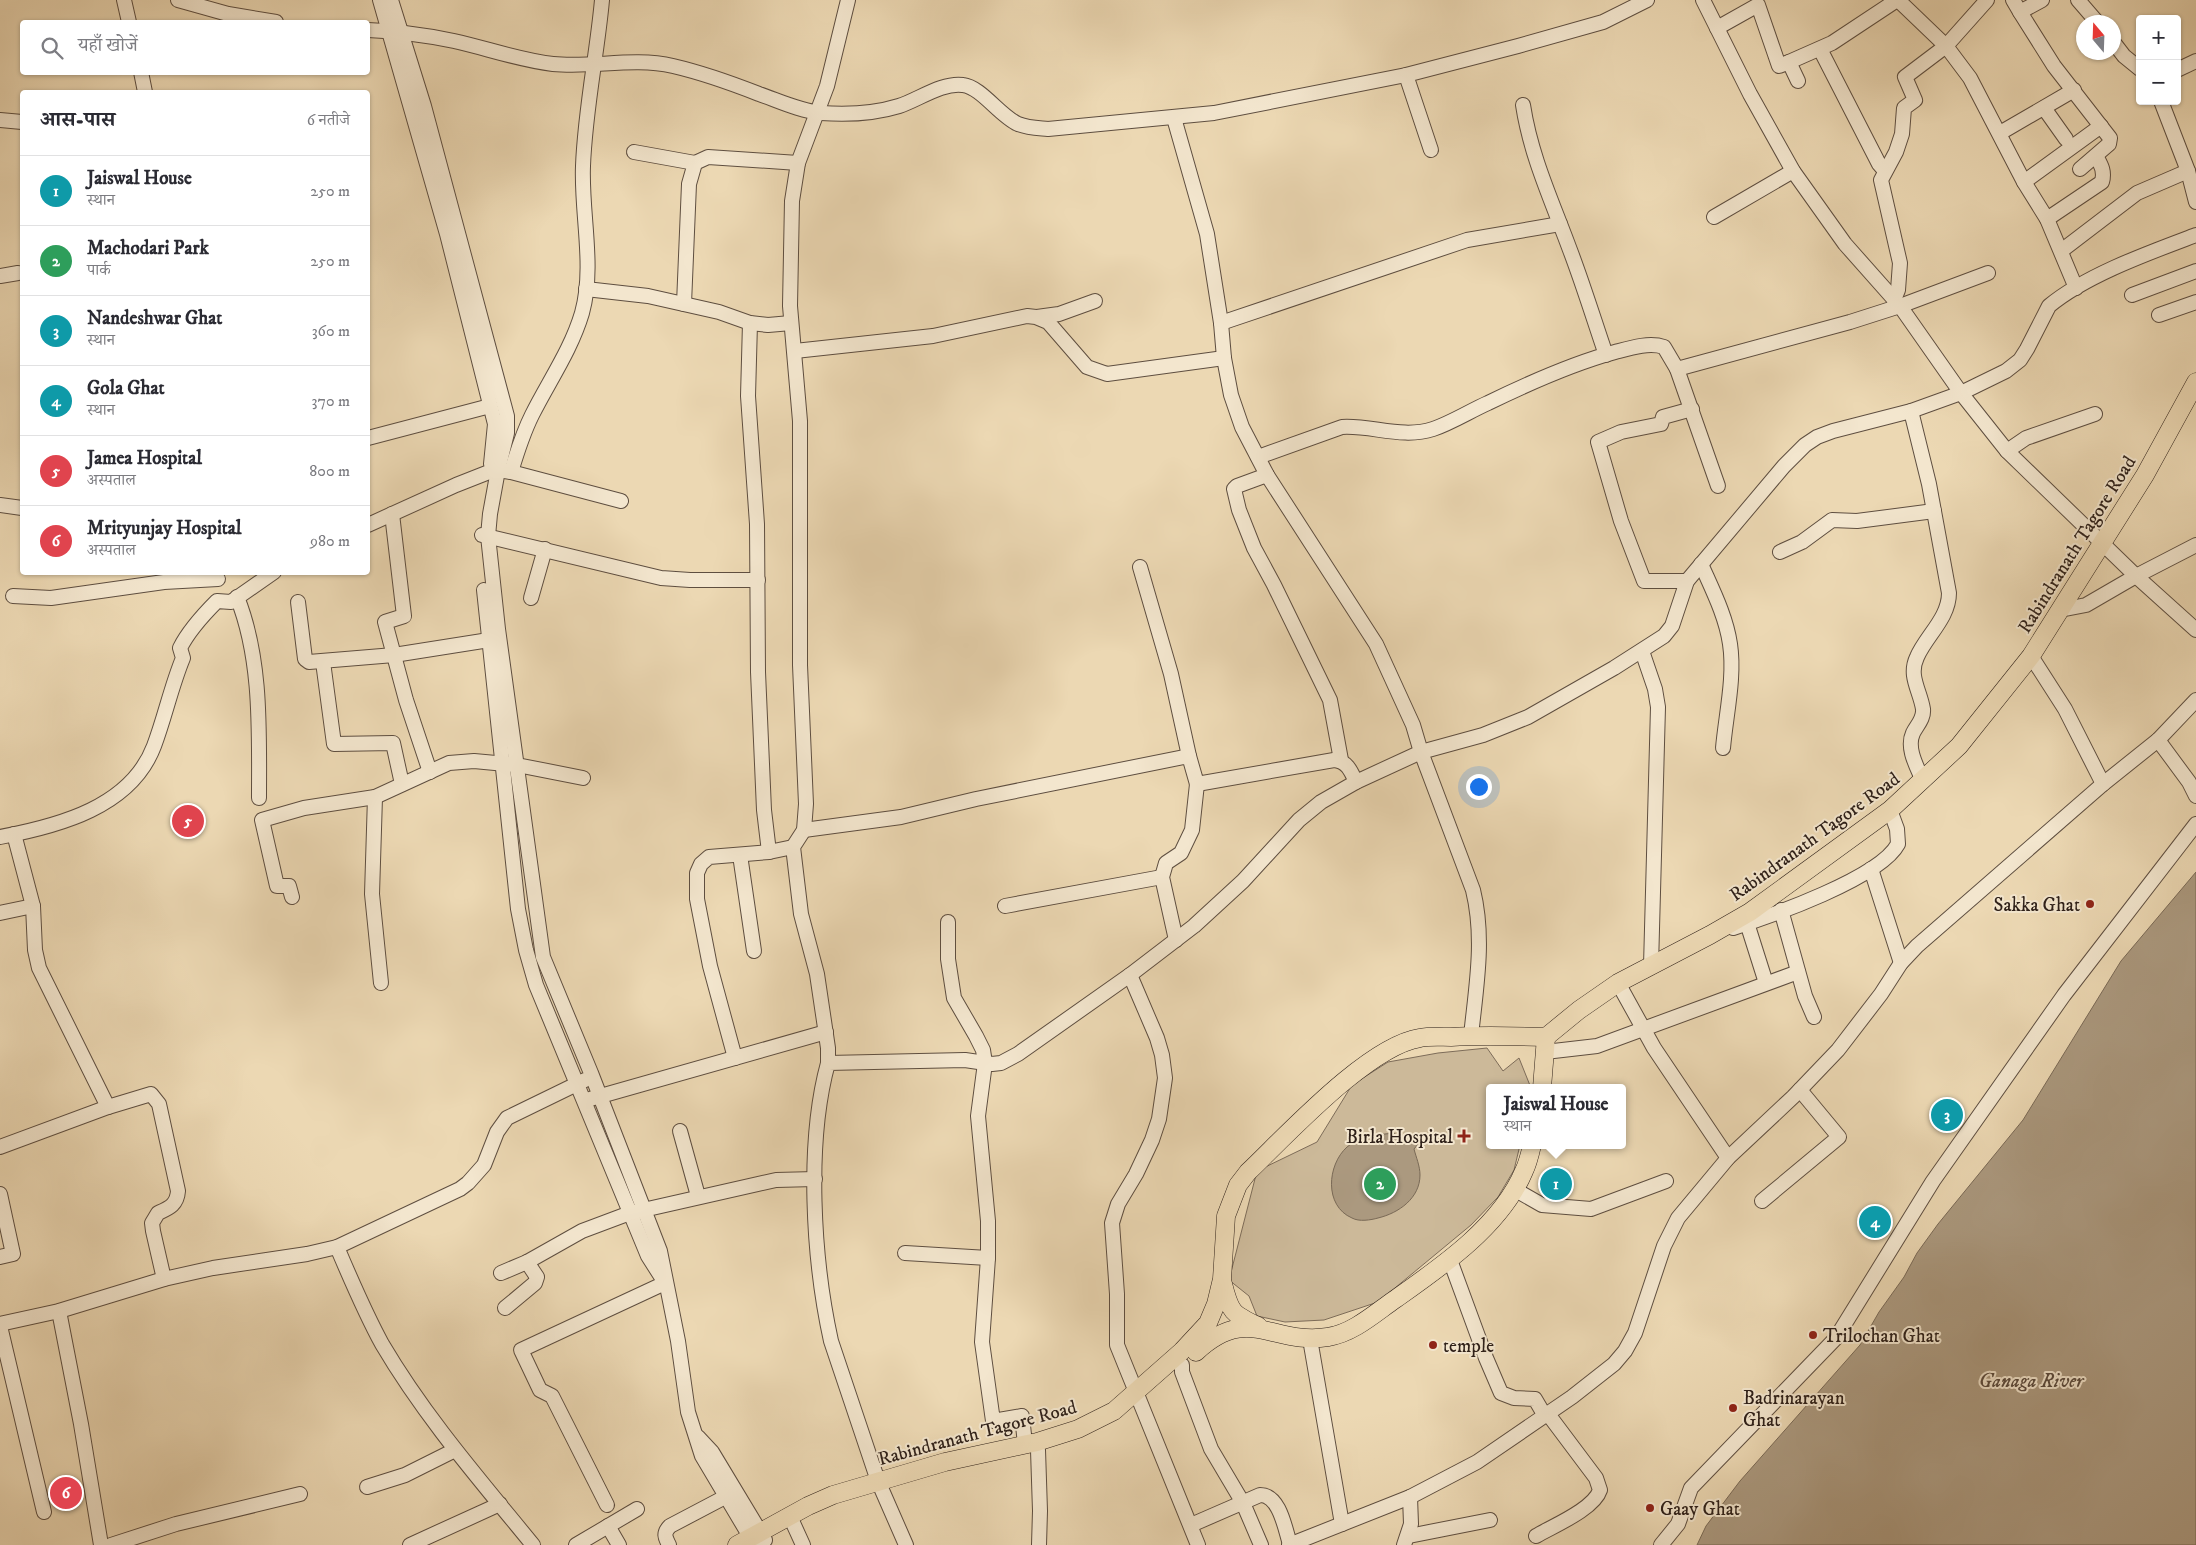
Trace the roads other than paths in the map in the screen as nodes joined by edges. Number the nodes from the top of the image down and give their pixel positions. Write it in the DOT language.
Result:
graph roads {
  1 [pos="124,0"];
  2 [pos="178,0"];
  3 [pos="380,0"];
  4 [pos="391,0"];
  5 [pos="602,0"];
  6 [pos="848,0"];
  7 [pos="1647,0"];
  8 [pos="1702,0"];
  9 [pos="1898,0"];
  10 [pos="1987,0"];
  11 [pos="2042,0"];
  12 [pos="2078,0"];
  13 [pos="2016,6"];
  14 [pos="2090,15"];
  15 [pos="129,20"];
  16 [pos="264,20"];
  17 [pos="1717,28"];
  18 [pos="370,30"];
  19 [pos="396,31"];
  20 [pos="1946,46"];
  21 [pos="1820,49"];
  22 [pos="2121,52"];
  23 [pos="2196,61"];
  24 [pos="1789,62"];
  25 [pos="596,64"];
  26 [pos="2136,66"];
  27 [pos="2181,68"];
  28 [pos="142,75"];
  29 [pos="1406,75"];
  30 [pos="1798,81"];
  31 [pos="145,90"];
  32 [pos="2074,90"];
  33 [pos="1523,105"];
  34 [pos="2163,105"];
  35 [pos="2044,108"];
  36 [pos="818,112"];
  37 [pos="1174,118"];
  38 [pos="0,120"];
  39 [pos="20,122"];
  40 [pos="2101,126"];
  41 [pos="2000,133"];
  42 [pos="2066,138"];
  43 [pos="1431,150"];
  44 [pos="634,152"];
  45 [pos="2096,156"];
  46 [pos="694,163"];
  47 [pos="798,163"];
  48 [pos="2080,170"];
  49 [pos="1793,171"];
  50 [pos="1885,171"];
  51 [pos="2191,172"];
  52 [pos="2024,182"];
  53 [pos="2196,202"];
  54 [pos="1714,217"];
  55 [pos="2047,219"];
  56 [pos="1560,224"];
  57 [pos="2196,235"];
  58 [pos="2061,251"];
  59 [pos="2196,271"];
  60 [pos="18,272"];
  61 [pos="1988,273"];
  62 [pos="0,276"];
  63 [pos="2076,288"];
  64 [pos="586,289"];
  65 [pos="2132,295"];
  66 [pos="1095,301"];
  67 [pos="2196,302"];
  68 [pos="1897,303"];
  69 [pos="684,304"];
  70 [pos="2159,315"];
  71 [pos="1036,317"];
  72 [pos="750,323"];
  73 [pos="791,323"];
  74 [pos="1221,323"];
  75 [pos="795,350"];
  76 [pos="1606,355"];
  77 [pos="1224,358"];
  78 [pos="1677,369"];
  79 [pos="2196,382"];
  80 [pos="1961,393"];
  81 [pos="490,406"];
  82 [pos="1692,409"];
  83 [pos="1911,411"];
  84 [pos="2095,414"];
  85 [pos="370,437"];
  86 [pos="2007,451"];
  87 [pos="1258,457"];
  88 [pos="500,471"];
  89 [pos="1267,475"];
  90 [pos="1718,486"];
  91 [pos="621,501"];
  92 [pos="0,505"];
  93 [pos="20,508"];
  94 [pos="1934,511"];
  95 [pos="392,514"];
  96 [pos="370,525"];
  97 [pos="484,535"];
  98 [pos="2103,545"];
  99 [pos="545,549"];
  100 [pos="2195,549"];
  101 [pos="1780,552"];
  102 [pos="1701,564"];
  103 [pos="1140,567"];
  104 [pos="270,575"];
  105 [pos="218,576"];
  106 [pos="2136,576"];
  107 [pos="758,580"];
  108 [pos="1687,581"];
  109 [pos="13,596"];
  110 [pos="237,597"];
  111 [pos="532,598"];
  112 [pos="216,601"];
  113 [pos="298,602"];
  114 [pos="2060,610"];
  115 [pos="2196,630"];
  116 [pos="489,640"];
  117 [pos="1642,651"];
  118 [pos="394,655"];
  119 [pos="2031,656"];
  120 [pos="323,662"];
  121 [pos="2196,700"];
  122 [pos="2158,740"];
  123 [pos="1723,748"];
  124 [pos="1421,752"];
  125 [pos="1189,756"];
  126 [pos="1341,760"];
  127 [pos="502,765"];
  128 [pos="517,765"];
  129 [pos="430,772"];
  130 [pos="583,778"];
  131 [pos="1923,781"];
  132 [pos="1356,782"];
  133 [pos="402,784"];
  134 [pos="1197,784"];
  135 [pos="2103,784"];
  136 [pos="2196,796"];
  137 [pos="375,797"];
  138 [pos="258,798"];
  139 [pos="1890,810"];
  140 [pos="2196,824"];
  141 [pos="804,830"];
  142 [pos="14,834"];
  143 [pos="0,837"];
  144 [pos="793,847"];
  145 [pos="769,852"];
  146 [pos="740,856"];
  147 [pos="1871,869"];
  148 [pos="1162,877"];
  149 [pos="292,897"];
  150 [pos="33,906"];
  151 [pos="1004,906"];
  152 [pos="1781,910"];
  153 [pos="0,913"];
  154 [pos="948,922"];
  155 [pos="1747,923"];
  156 [pos="1710,935"];
  157 [pos="1176,940"];
  158 [pos="754,952"];
  159 [pos="1901,963"];
  160 [pos="1651,966"];
  161 [pos="1798,972"];
  162 [pos="1130,975"];
  163 [pos="381,983"];
  164 [pos="1618,983"];
  165 [pos="1766,983"];
  166 [pos="1814,1017"];
  167 [pos="1643,1027"];
  168 [pos="826,1032"];
  169 [pos="1471,1036"];
  170 [pos="1545,1045"];
  171 [pos="736,1058"];
  172 [pos="985,1062"];
  173 [pos="828,1063"];
  174 [pos="592,1077"];
  175 [pos="577,1083"];
  176 [pos="1542,1084"];
  177 [pos="1800,1090"];
  178 [pos="599,1096"];
  179 [pos="584,1101"];
  180 [pos="108,1107"];
  181 [pos="680,1130"];
  182 [pos="0,1147"];
  183 [pos="1531,1149"];
  184 [pos="1728,1158"];
  185 [pos="815,1179"];
  186 [pos="1666,1181"];
  187 [pos="1514,1189"];
  188 [pos="0,1194"];
  189 [pos="698,1196"];
  190 [pos="1762,1201"];
  191 [pos="636,1211"];
  192 [pos="337,1247"];
  193 [pos="905,1253"];
  194 [pos="0,1257"];
  195 [pos="988,1258"];
  196 [pos="1450,1260"];
  197 [pos="528,1262"];
  198 [pos="501,1273"];
  199 [pos="164,1279"];
  200 [pos="1222,1279"];
  201 [pos="665,1283"];
  202 [pos="505,1308"];
  203 [pos="59,1311"];
  204 [pos="0,1325"];
  205 [pos="1268,1330"];
  206 [pos="1310,1339"];
  207 [pos="1182,1365"];
  208 [pos="1139,1397"];
  209 [pos="1547,1415"];
  210 [pos="696,1435"];
  211 [pos="1031,1447"];
  212 [pos="456,1450"];
  213 [pos="880,1485"];
  214 [pos="367,1487"];
  215 [pos="300,1494"];
  216 [pos="727,1496"];
  217 [pos="1410,1497"];
  218 [pos="1243,1503"];
  219 [pos="500,1504"];
  220 [pos="607,1505"];
  221 [pos="637,1509"];
  222 [pos="44,1512"];
  223 [pos="1490,1520"];
  224 [pos="793,1523"];
  225 [pos="1342,1524"];
  226 [pos="1191,1525"];
  227 [pos="608,1526"];
  228 [pos="1536,1536"];
  229 [pos="754,1540"];
  230 [pos="1407,1540"];
  231 [pos="101,1545"];
  232 [pos="112,1545"];
  233 [pos="410,1545"];
  234 [pos="533,1545"];
  235 [pos="576,1545"];
  236 [pos="619,1545"];
  237 [pos="669,1545"];
  238 [pos="803,1545"];
  239 [pos="906,1545"];
  240 [pos="1039,1545"];
  241 [pos="1198,1545"];
  242 [pos="1261,1545"];
  243 [pos="1290,1545"];
  244 [pos="1661,1545"];
  1 -- 15 [label="street"];
  2 -- 16 [label="street"];
  3 -- 19 [label="street"];
  4 -- 19 [label="street"];
  5 -- 25 [label="street"];
  6 -- 36 [label="street"];
  7 -- 29 [label="street"];
  8 -- 17 [label="street"];
  9 -- 20 [label="street"];
  9 -- 21 [label="street"];
  10 -- 20 [label="street"];
  11 -- 13 [label="street"];
  12 -- 14 [label="street"];
  13 -- 32 [label="street"];
  17 -- 24 [label="street"];
  17 -- 49 [label="street"];
  18 -- 19 [label="street"];
  19 -- 25 [label="street"];
  19 -- 81 [label="street"];
  19 -- 88 [label="street"];
  20 -- 41 [label="street"];
  20 -- 50 [label="street"];
  21 -- 24 [label="street"];
  21 -- 50 [label="street"];
  22 -- 26 [label="street"];
  23 -- 27 [label="street"];
  24 -- 30 [label="street"];
  25 -- 36 [label="street"];
  25 -- 64 [label="street"];
  28 -- 31 [label="street"];
  29 -- 37 [label="street"];
  29 -- 43 [label="street"];
  32 -- 35 [label="street"];
  32 -- 40 [label="street"];
  33 -- 56 [label="street"];
  34 -- 51 [label="street"];
  35 -- 41 [label="street"];
  35 -- 42 [label="street"];
  36 -- 37 [label="street"];
  36 -- 47 [label="street"];
  37 -- 74 [label="street"];
  38 -- 39 [label="street"];
  40 -- 45 [label="street"];
  40 -- 52 [label="street"];
  41 -- 52 [label="street"];
  44 -- 46 [label="street"];
  45 -- 48 [label="street"];
  45 -- 55 [label="street"];
  46 -- 47 [label="street"];
  46 -- 69 [label="street"];
  47 -- 73 [label="street"];
  49 -- 54 [label="street"];
  49 -- 68 [label="street"];
  50 -- 68 [label="street"];
  51 -- 53 [label="street"];
  51 -- 58 [label="street"];
  52 -- 55 [label="street"];
  55 -- 58 [label="street"];
  56 -- 74 [label="street"];
  56 -- 76 [label="street"];
  57 -- 63 [label="street"];
  58 -- 63 [label="street"];
  59 -- 65 [label="street"];
  60 -- 62 [label="street"];
  61 -- 68 [label="street"];
  63 -- 80 [label="street"];
  64 -- 69 [label="street"];
  64 -- 88 [label="street"];
  66 -- 71 [label="street"];
  67 -- 70 [label="street"];
  68 -- 78 [label="street"];
  68 -- 80 [label="street"];
  69 -- 72 [label="street"];
  71 -- 75 [label="street"];
  71 -- 77 [label="street"];
  72 -- 73 [label="street"];
  72 -- 107 [label="street"];
  73 -- 75 [label="street"];
  74 -- 77 [label="street"];
  75 -- 141 [label="street"];
  76 -- 78 [label="street"];
  76 -- 87 [label="street"];
  77 -- 87 [label="street"];
  78 -- 82 [label="street"];
  79 -- 98 [label="main road, Rabindranath Tagore Road"];
  80 -- 83 [label="street"];
  80 -- 86 [label="street"];
  81 -- 85 [label="street"];
  81 -- 88 [label="street"];
  82 -- 90 [label="street"];
  82 -- 108 [label="street"];
  83 -- 94 [label="street"];
  83 -- 102 [label="street"];
  84 -- 86 [label="street"];
  86 -- 98 [label="street"];
  87 -- 89 [label="street"];
  88 -- 91 [label="street"];
  88 -- 95 [label="street"];
  88 -- 97 [label="street"];
  89 -- 124 [label="street"];
  89 -- 126 [label="street"];
  92 -- 93 [label="street"];
  94 -- 101 [label="street"];
  94 -- 131 [label="street"];
  95 -- 96 [label="street"];
  95 -- 118 [label="street"];
  97 -- 99 [label="street"];
  97 -- 116 [label="street"];
  97 -- 128 [label="street"];
  98 -- 106 [label="street"];
  98 -- 114 [label="main road, Rabindranath Tagore Road"];
  99 -- 107 [label="street"];
  99 -- 111 [label="street"];
  100 -- 106 [label="street"];
  102 -- 108 [label="street"];
  102 -- 123 [label="street"];
  103 -- 125 [label="street"];
  104 -- 110 [label="street"];
  105 -- 109 [label="street"];
  105 -- 112 [label="street"];
  106 -- 114 [label="street"];
  106 -- 115 [label="street"];
  107 -- 145 [label="street"];
  108 -- 117 [label="street"];
  110 -- 112 [label="street"];
  110 -- 138 [label="street"];
  112 -- 142 [label="street"];
  113 -- 120 [label="street"];
  114 -- 119 [label="main road, Rabindranath Tagore Road"];
  116 -- 118 [label="street"];
  116 -- 127 [label="street"];
  117 -- 124 [label="street"];
  117 -- 160 [label="street"];
  118 -- 120 [label="street"];
  118 -- 129 [label="street"];
  119 -- 131 [label="main road, Rabindranath Tagore Road"];
  119 -- 135 [label="street"];
  120 -- 133 [label="street"];
  121 -- 122 [label="street"];
  122 -- 135 [label="street"];
  122 -- 136 [label="street"];
  124 -- 132 [label="street"];
  124 -- 169 [label="street"];
  125 -- 134 [label="street"];
  125 -- 141 [label="street"];
  126 -- 132 [label="street"];
  126 -- 134 [label="street"];
  127 -- 128 [label="street"];
  127 -- 129 [label="street"];
  127 -- 175 [label="street"];
  128 -- 130 [label="street"];
  128 -- 174 [label="street"];
  129 -- 133 [label="street"];
  131 -- 139 [label="main road, Rabindranath Tagore Road"];
  132 -- 157 [label="street"];
  133 -- 137 [label="street"];
  134 -- 148 [label="street"];
  135 -- 159 [label="street"];
  137 -- 149 [label="street"];
  137 -- 163 [label="street"];
  139 -- 147 [label="street"];
  139 -- 156 [label="main road, Rabindranath Tagore Road"];
  140 -- 244 [label="street"];
  141 -- 144 [label="street"];
  142 -- 143 [label="street"];
  142 -- 150 [label="street"];
  144 -- 145 [label="street"];
  144 -- 168 [label="street"];
  145 -- 146 [label="street"];
  146 -- 158 [label="street"];
  146 -- 171 [label="street"];
  147 -- 152 [label="street"];
  147 -- 159 [label="street"];
  148 -- 151 [label="street"];
  148 -- 157 [label="street"];
  150 -- 153 [label="street"];
  150 -- 180 [label="street"];
  152 -- 155 [label="street"];
  152 -- 161 [label="street"];
  154 -- 172 [label="street"];
  155 -- 156 [label="street"];
  155 -- 165 [label="street"];
  156 -- 160 [label="main road, Rabindranath Tagore Road"];
  157 -- 162 [label="street"];
  159 -- 177 [label="street"];
  160 -- 164 [label="main road, Rabindranath Tagore Road"];
  161 -- 165 [label="street"];
  161 -- 166 [label="street"];
  162 -- 172 [label="street"];
  162 -- 208 [label="street"];
  164 -- 167 [label="street"];
  164 -- 170 [label="main road, Rabindranath Tagore Road"];
  165 -- 167 [label="street"];
  167 -- 170 [label="street"];
  167 -- 184 [label="street"];
  168 -- 171 [label="street"];
  168 -- 173 [label="street"];
  169 -- 170 [label="main road, Rabindranath Tagore Road"];
  169 -- 200 [label="main road, Rabindranath Tagore Road"];
  170 -- 176 [label="main road"];
  171 -- 178 [label="street"];
  172 -- 173 [label="street"];
  172 -- 195 [label="street"];
  173 -- 185 [label="street"];
  174 -- 175 [label="street"];
  174 -- 178 [label="street"];
  175 -- 179 [label="street"];
  175 -- 192 [label="street"];
  177 -- 184 [label="street"];
  177 -- 190 [label="street"];
  178 -- 179 [label="street"];
  178 -- 191 [label="street"];
  179 -- 191 [label="street"];
  180 -- 182 [label="street"];
  180 -- 199 [label="street"];
  181 -- 189 [label="street"];
  183 -- 187 [label="main road, Rabindranath Tagore Road"];
  184 -- 209 [label="street"];
  185 -- 189 [label="street"];
  185 -- 213 [label="street"];
  186 -- 187 [label="street"];
  187 -- 196 [label="main road, Rabindranath Tagore Road"];
  188 -- 194 [label="street"];
  189 -- 191 [label="street"];
  191 -- 197 [label="street"];
  191 -- 201 [label="street"];
  192 -- 199 [label="street"];
  192 -- 212 [label="street"];
  193 -- 195 [label="street"];
  195 -- 211 [label="street"];
  196 -- 206 [label="main road, Rabindranath Tagore Road"];
  196 -- 209 [label="street"];
  197 -- 198 [label="street"];
  197 -- 202 [label="street"];
  199 -- 203 [label="street"];
  200 -- 205 [label="main road"];
  200 -- 208 [label="main road, Rabindranath Tagore Road"];
  201 -- 210 [label="street"];
  201 -- 220 [label="street"];
  203 -- 204 [label="street"];
  203 -- 231 [label="street"];
  204 -- 222 [label="street"];
  205 -- 206 [label="main road, Rabindranath Tagore Road"];
  205 -- 207 [label="main road, Rabindranath Tagore Road"];
  206 -- 225 [label="street"];
  207 -- 208 [label="main road, Rabindranath Tagore Road"];
  207 -- 218 [label="street"];
  208 -- 211 [label="main road, Rabindranath Tagore Road"];
  208 -- 226 [label="street"];
  209 -- 217 [label="street"];
  209 -- 228 [label="street"];
  210 -- 216 [label="street"];
  210 -- 229 [label="street"];
  211 -- 213 [label="main road, Rabindranath Tagore Road"];
  211 -- 240 [label="street"];
  212 -- 214 [label="street"];
  212 -- 219 [label="street"];
  213 -- 224 [label="main road, Rabindranath Tagore Road"];
  213 -- 229 [label="main road, Rabindranath Tagore Road"];
  213 -- 239 [label="street"];
  215 -- 232 [label="street"];
  216 -- 229 [label="street"];
  216 -- 237 [label="street"];
  217 -- 225 [label="street"];
  217 -- 230 [label="street"];
  218 -- 226 [label="street"];
  218 -- 242 [label="street"];
  218 -- 243 [label="street"];
  219 -- 233 [label="street"];
  219 -- 234 [label="street"];
  221 -- 227 [label="street"];
  223 -- 230 [label="street"];
  224 -- 229 [label="main road, Rabindranath Tagore Road"];
  224 -- 238 [label="street"];
  225 -- 243 [label="street"];
  226 -- 241 [label="street"];
  227 -- 235 [label="street"];
  227 -- 236 [label="street"];
}
